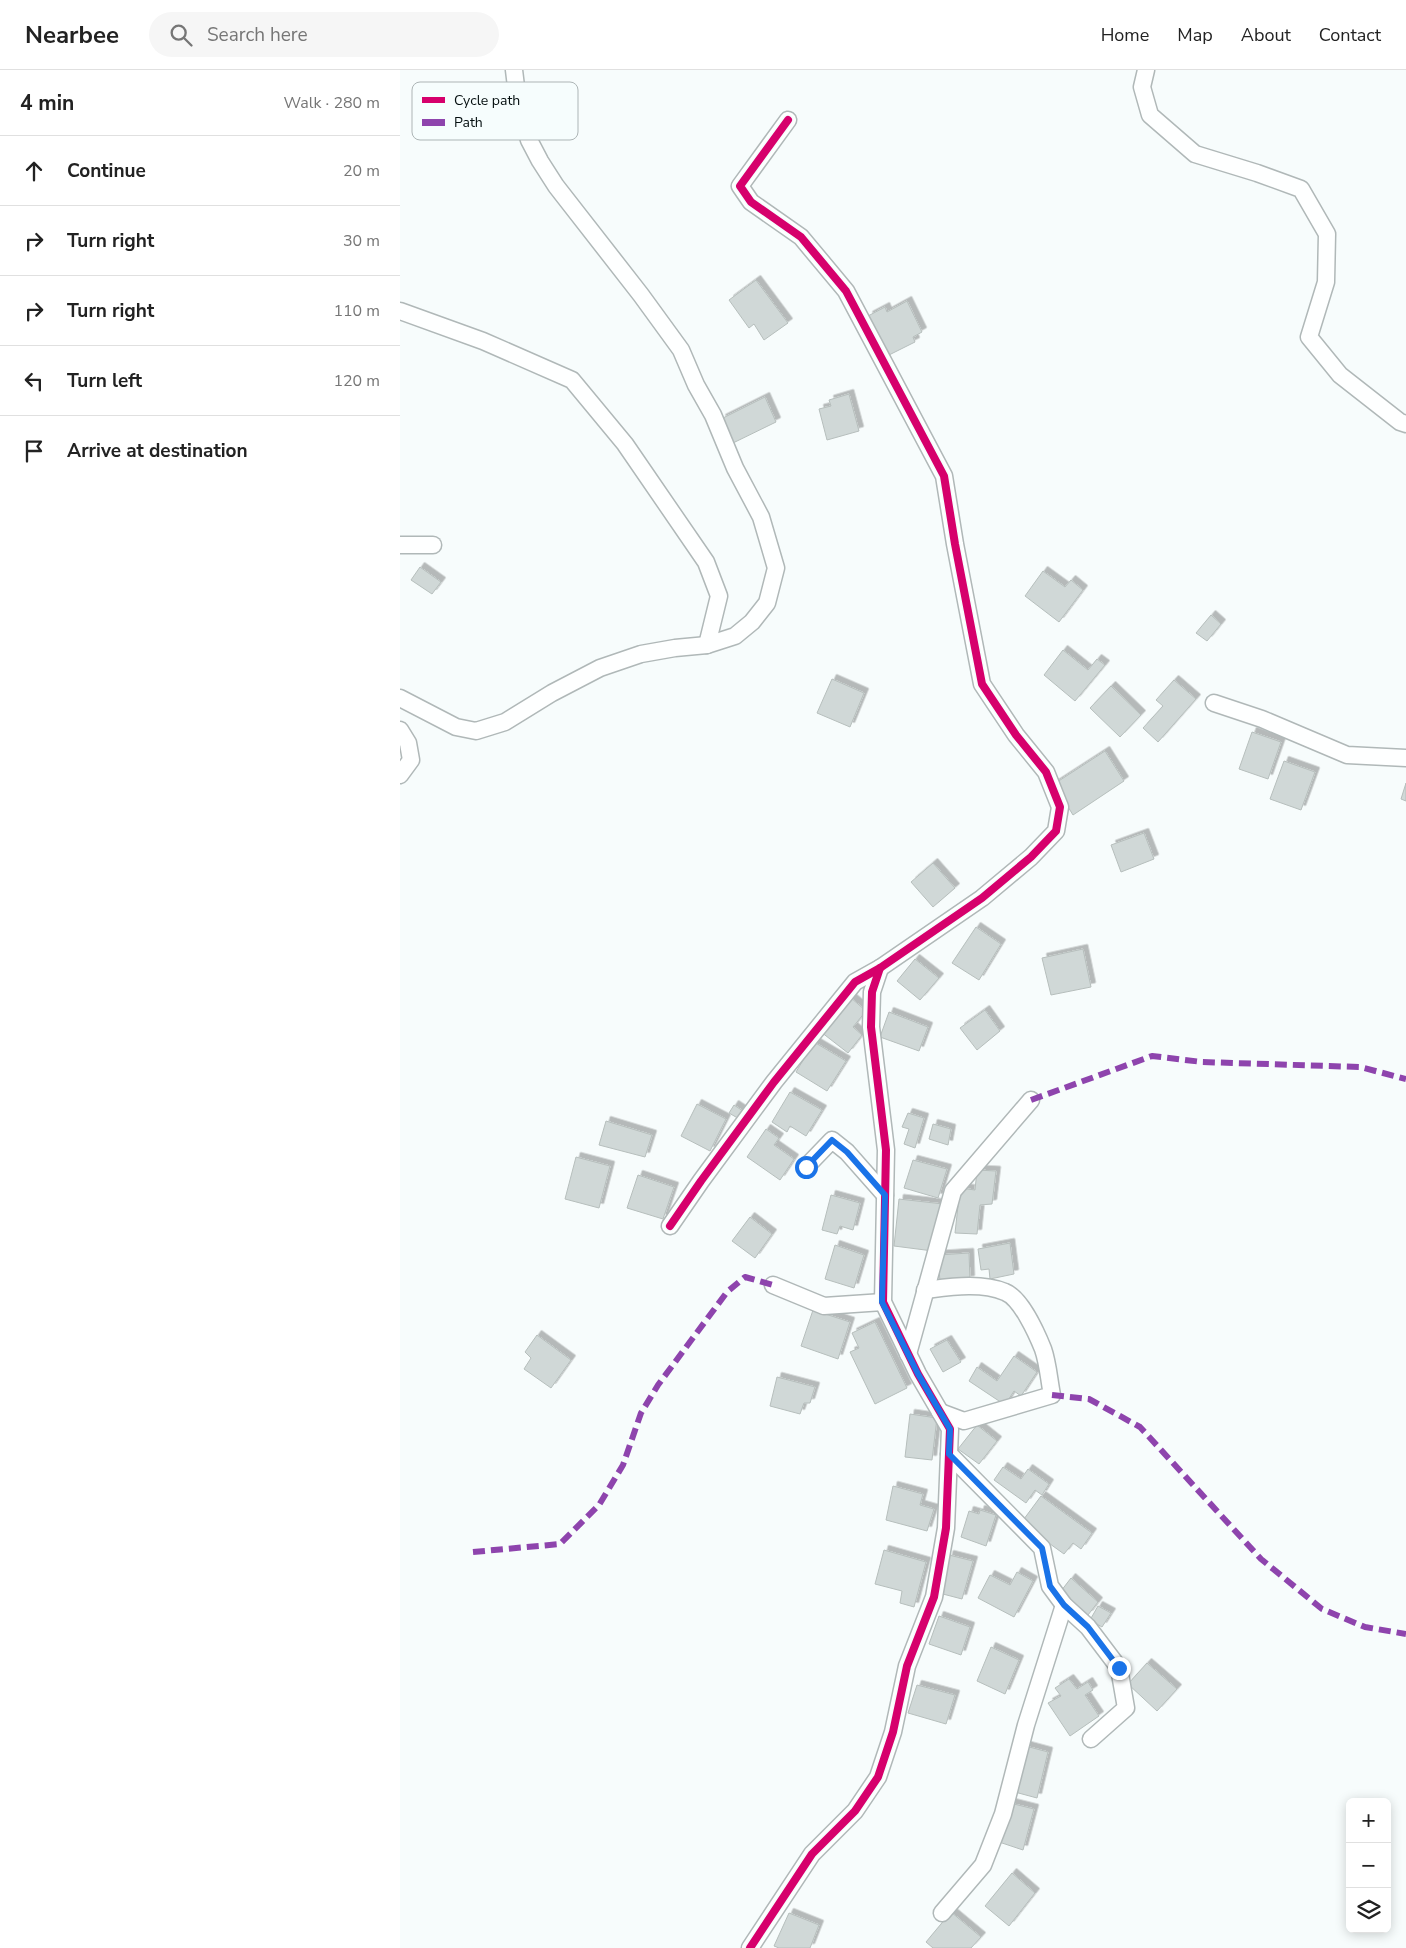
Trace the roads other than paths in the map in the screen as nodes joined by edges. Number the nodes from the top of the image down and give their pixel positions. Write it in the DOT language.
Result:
graph roads {
  1 [pos="1146,70"];
  2 [pos="788,120"];
  3 [pos="529,140"];
  4 [pos="400,311"];
  5 [pos="1406,424"];
  6 [pos="400,546"];
  7 [pos="433,546"];
  8 [pos="707,645"];
  9 [pos="400,698"];
  10 [pos="1214,703"];
  11 [pos="400,730"];
  12 [pos="1406,758"];
  13 [pos="400,775"];
  14 [pos="880,968"];
  15 [pos="1031,1100"];
  16 [pos="806,1167"];
  17 [pos="885,1195"];
  18 [pos="670,1226"];
  19 [pos="773,1284"];
  20 [pos="925,1290"];
  21 [pos="882,1302"];
  22 [pos="908,1354"];
  23 [pos="940,1412"];
  24 [pos="949,1454"];
  25 [pos="1064,1605"];
  26 [pos="1091,1739"];
  27 [pos="942,1913"];
  28 [pos="750,1948"];
  1 -- 5 [label="street"];
  2 -- 14 [label="street"];
  3 -- 8 [label="street"];
  4 -- 8 [label="street"];
  6 -- 7 [label="street"];
  8 -- 9 [label="street"];
  10 -- 12 [label="street"];
  11 -- 13 [label="street"];
  14 -- 17 [label="street"];
  14 -- 18 [label="street"];
  15 -- 20 [label="street"];
  16 -- 17 [label="street"];
  17 -- 21 [label="street"];
  19 -- 21 [label="street"];
  20 -- 22 [label="street"];
  20 -- 23 [label="street"];
  21 -- 22 [label="street"];
  22 -- 23 [label="street"];
  23 -- 24 [label="street"];
  24 -- 25 [label="street"];
  24 -- 28 [label="street"];
  25 -- 26 [label="street"];
  25 -- 27 [label="street"];
}
